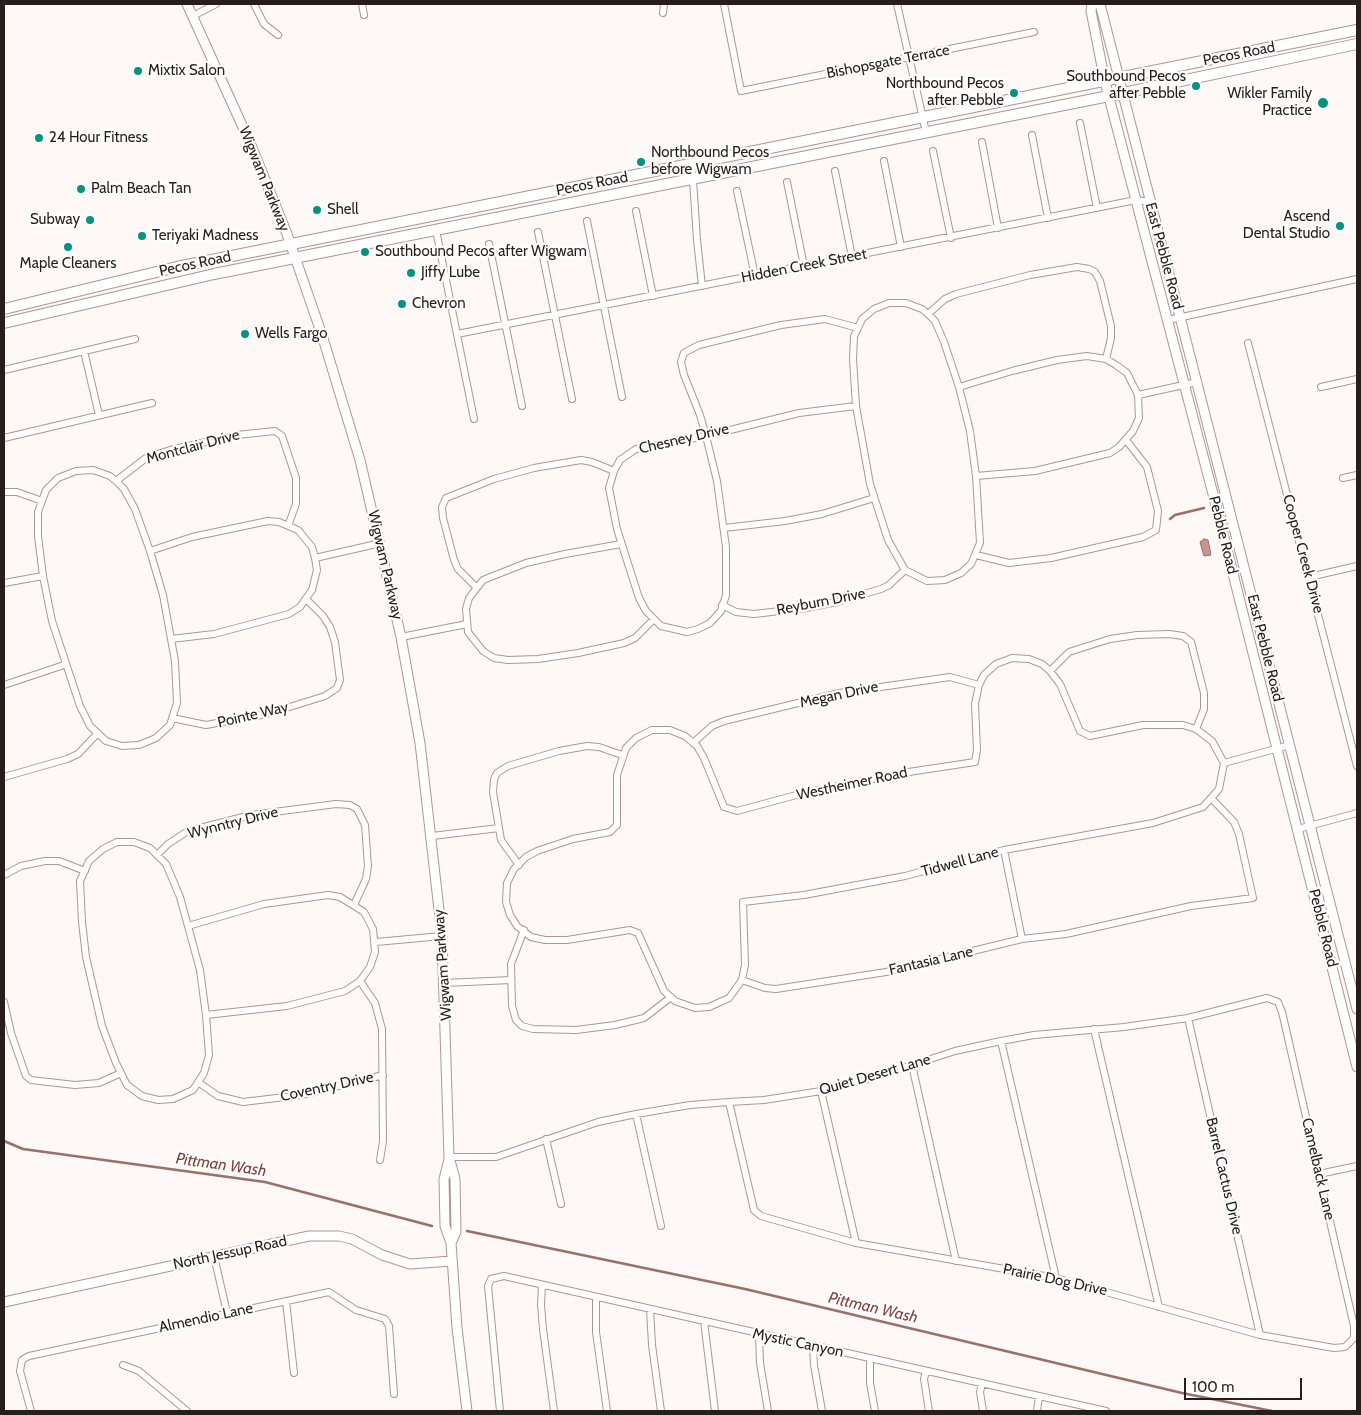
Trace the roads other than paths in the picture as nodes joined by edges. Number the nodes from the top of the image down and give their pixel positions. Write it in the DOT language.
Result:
graph roads {
  1 [pos="187,4"];
  2 [pos="216,4"];
  3 [pos="254,4"];
  4 [pos="362,4"];
  5 [pos="664,4"];
  6 [pos="724,4"];
  7 [pos="897,4"];
  8 [pos="1092,4"];
  9 [pos="1100,4"];
  10 [pos="663,13"];
  11 [pos="364,15"];
  12 [pos="193,16"];
  13 [pos="1357,30"];
  14 [pos="1034,32"];
  15 [pos="278,35"];
  16 [pos="1357,44"];
  17 [pos="910,58"];
  18 [pos="1105,82"];
  19 [pos="1117,90"];
  20 [pos="923,118"];
  21 [pos="1080,123"];
  22 [pos="926,132"];
  23 [pos="1032,135"];
  24 [pos="982,142"];
  25 [pos="933,151"];
  26 [pos="884,161"];
  27 [pos="692,164"];
  28 [pos="835,172"];
  29 [pos="693,178"];
  30 [pos="787,182"];
  31 [pos="737,191"];
  32 [pos="1136,200"];
  33 [pos="1150,202"];
  34 [pos="1097,208"];
  35 [pos="464,210"];
  36 [pos="636,211"];
  37 [pos="1048,218"];
  38 [pos="587,221"];
  39 [pos="467,223"];
  40 [pos="998,228"];
  41 [pos="436,230"];
  42 [pos="538,232"];
  43 [pos="951,238"];
  44 [pos="290,244"];
  45 [pos="490,244"];
  46 [pos="901,247"];
  47 [pos="852,257"];
  48 [pos="295,258"];
  49 [pos="804,266"];
  50 [pos="754,276"];
  51 [pos="1357,279"];
  52 [pos="702,286"];
  53 [pos="653,296"];
  54 [pos="604,306"];
  55 [pos="15,307"];
  56 [pos="4,309"];
  57 [pos="928,314"];
  58 [pos="554,315"];
  59 [pos="1180,317"];
  60 [pos="18,319"];
  61 [pos="1168,320"];
  62 [pos="4,323"];
  63 [pos="506,324"];
  64 [pos="858,328"];
  65 [pos="457,334"];
  66 [pos="135,339"];
  67 [pos="1248,343"];
  68 [pos="84,351"];
  69 [pos="1106,359"];
  70 [pos="4,370"];
  71 [pos="1357,379"];
  72 [pos="1197,382"];
  73 [pos="1185,385"];
  74 [pos="958,387"];
  75 [pos="1322,387"];
  76 [pos="1138,395"];
  77 [pos="622,397"];
  78 [pos="572,399"];
  79 [pos="152,403"];
  80 [pos="522,406"];
  81 [pos="856,406"];
  82 [pos="99,415"];
  83 [pos="474,419"];
  84 [pos="706,436"];
  85 [pos="4,438"];
  86 [pos="1126,440"];
  87 [pos="614,471"];
  88 [pos="1357,475"];
  89 [pos="976,476"];
  90 [pos="1344,478"];
  91 [pos="116,481"];
  92 [pos="4,492"];
  93 [pos="874,498"];
  94 [pos="42,501"];
  95 [pos="288,526"];
  96 [pos="724,528"];
  97 [pos="381,543"];
  98 [pos="621,544"];
  99 [pos="150,552"];
  100 [pos="976,555"];
  101 [pos="316,558"];
  102 [pos="1357,566"];
  103 [pos="905,570"];
  104 [pos="43,576"];
  105 [pos="1309,577"];
  106 [pos="4,583"];
  107 [pos="476,587"];
  108 [pos="306,599"];
  109 [pos="722,605"];
  110 [pos="654,619"];
  111 [pos="467,624"];
  112 [pos="401,637"];
  113 [pos="171,639"];
  114 [pos="64,665"];
  115 [pos="1050,671"];
  116 [pos="4,685"];
  117 [pos="979,685"];
  118 [pos="172,718"];
  119 [pos="1196,729"];
  120 [pos="98,733"];
  121 [pos="693,743"];
  122 [pos="1290,745"];
  123 [pos="1278,748"];
  124 [pos="622,755"];
  125 [pos="1224,763"];
  126 [pos="1357,766"];
  127 [pos="4,777"];
  128 [pos="1212,799"];
  129 [pos="1357,813"];
  130 [pos="1311,826"];
  131 [pos="499,828"];
  132 [pos="1298,829"];
  133 [pos="432,836"];
  134 [pos="1004,850"];
  135 [pos="157,855"];
  136 [pos="519,865"];
  137 [pos="85,871"];
  138 [pos="4,875"];
  139 [pos="354,905"];
  140 [pos="188,926"];
  141 [pos="524,930"];
  142 [pos="442,936"];
  143 [pos="1022,939"];
  144 [pos="376,942"];
  145 [pos="511,980"];
  146 [pos="742,980"];
  147 [pos="360,982"];
  148 [pos="445,984"];
  149 [pos="671,997"];
  150 [pos="1273,1000"];
  151 [pos="4,1002"];
  152 [pos="1357,1009"];
  153 [pos="206,1016"];
  154 [pos="1188,1018"];
  155 [pos="1094,1029"];
  156 [pos="1002,1041"];
  157 [pos="912,1065"];
  158 [pos="1357,1066"];
  159 [pos="122,1073"];
  160 [pos="383,1075"];
  161 [pos="198,1082"];
  162 [pos="821,1091"];
  163 [pos="729,1102"];
  164 [pos="636,1114"];
  165 [pos="546,1139"];
  166 [pos="449,1157"];
  167 [pos="380,1160"];
  168 [pos="1357,1166"];
  169 [pos="1319,1174"];
  170 [pos="561,1204"];
  171 [pos="661,1226"];
  172 [pos="856,1243"];
  173 [pos="214,1256"];
  174 [pos="452,1261"];
  175 [pos="956,1261"];
  176 [pos="1056,1278"];
  177 [pos="542,1285"];
  178 [pos="596,1297"];
  179 [pos="286,1301"];
  180 [pos="4,1302"];
  181 [pos="1158,1307"];
  182 [pos="650,1309"];
  183 [pos="227,1313"];
  184 [pos="704,1321"];
  185 [pos="759,1334"];
  186 [pos="1260,1335"];
  187 [pos="1350,1342"];
  188 [pos="814,1346"];
  189 [pos="870,1358"];
  190 [pos="123,1365"];
  191 [pos="926,1371"];
  192 [pos="294,1373"];
  193 [pos="982,1383"];
  194 [pos="394,1394"];
  195 [pos="1039,1396"];
  196 [pos="1095,1410"];
  197 [pos="31,1411"];
  198 [pos="187,1411"];
  199 [pos="467,1411"];
  200 [pos="500,1411"];
  201 [pos="554,1411"];
  202 [pos="607,1411"];
  203 [pos="661,1411"];
  204 [pos="715,1411"];
  205 [pos="768,1411"];
  206 [pos="822,1411"];
  207 [pos="875,1411"];
  208 [pos="929,1411"];
  209 [pos="983,1411"];
  210 [pos="1038,1411"];
  211 [pos="1106,1411"];
  1 -- 12 [label="main road, Wigwam Parkway"];
  2 -- 12 [label="street"];
  3 -- 15 [label="street"];
  4 -- 11 [label="street"];
  5 -- 10 [label="street"];
  6 -- 17 [label="street, Bishopsgate Terrace"];
  7 -- 17 [label="street"];
  8 -- 18 [label="main road, Pebble Road"];
  9 -- 19 [label="main road, Pebble Road"];
  12 -- 44 [label="main road, Wigwam Parkway"];
  13 -- 19 [label="main road, Pecos Road"];
  14 -- 17 [label="street, Bishopsgate Terrace"];
  16 -- 19 [label="main road"];
  17 -- 20 [label="street"];
  18 -- 19 [label="main road, Pecos Road"];
  18 -- 19 [label="main road, Pebble Road"];
  18 -- 20 [label="main road, Pecos Road"];
  19 -- 22 [label="main road, Pecos Road"];
  19 -- 32 [label="main road, Pebble Road"];
  19 -- 33 [label="main road, East Pebble Road"];
  20 -- 22 [label="street"];
  20 -- 27 [label="main road, Pecos Road"];
  21 -- 34 [label="street"];
  22 -- 29 [label="main road, Pecos Road"];
  23 -- 37 [label="street"];
  24 -- 40 [label="street"];
  25 -- 43 [label="street"];
  26 -- 46 [label="street"];
  27 -- 29 [label="street"];
  27 -- 35 [label="main road, Pecos Road"];
  28 -- 47 [label="street"];
  29 -- 39 [label="main road, Pecos Road"];
  29 -- 52 [label="street"];
  30 -- 49 [label="street"];
  31 -- 50 [label="street"];
  32 -- 33 [label="street, Hidden Creek Street"];
  32 -- 34 [label="street, Hidden Creek Street"];
  32 -- 61 [label="main road, Pebble Road"];
  33 -- 59 [label="main road, East Pebble Road"];
  34 -- 37 [label="street, Hidden Creek Street"];
  35 -- 39 [label="main road"];
  35 -- 44 [label="main road, Pecos Road"];
  36 -- 53 [label="street"];
  37 -- 40 [label="street, Hidden Creek Street"];
  38 -- 54 [label="street"];
  39 -- 41 [label="main road, Pecos Road"];
  40 -- 43 [label="street, Hidden Creek Street"];
  41 -- 48 [label="main road, Pecos Road"];
  41 -- 65 [label="street"];
  42 -- 58 [label="street"];
  43 -- 46 [label="street, Hidden Creek Street"];
  44 -- 48 [label="main road, Wigwam Parkway"];
  44 -- 55 [label="main road, Pecos Road"];
  45 -- 63 [label="street"];
  46 -- 47 [label="street, Hidden Creek Street"];
  47 -- 49 [label="street, Hidden Creek Street"];
  48 -- 60 [label="main road, Pecos Road"];
  48 -- 97 [label="main road, Wigwam Parkway"];
  49 -- 50 [label="street, Hidden Creek Street"];
  50 -- 52 [label="street, Hidden Creek Street"];
  51 -- 59 [label="street"];
  52 -- 53 [label="street, Hidden Creek Street"];
  53 -- 54 [label="street, Hidden Creek Street"];
  54 -- 58 [label="street, Hidden Creek Street"];
  54 -- 77 [label="street"];
  55 -- 56 [label="main road, Pecos Road"];
  55 -- 60 [label="main road"];
  57 -- 64 [label="street"];
  57 -- 69 [label="street"];
  57 -- 74 [label="street"];
  58 -- 63 [label="street, Hidden Creek Street"];
  58 -- 78 [label="street"];
  59 -- 61 [label="street"];
  59 -- 72 [label="main road, East Pebble Road"];
  60 -- 62 [label="main road, Pecos Road"];
  61 -- 73 [label="main road, Pebble Road"];
  63 -- 65 [label="street, Hidden Creek Street"];
  63 -- 80 [label="street"];
  64 -- 81 [label="street"];
  64 -- 84 [label="street"];
  65 -- 83 [label="street"];
  66 -- 68 [label="street"];
  67 -- 105 [label="street, Cooper Creek Drive"];
  68 -- 70 [label="street"];
  68 -- 82 [label="street"];
  69 -- 74 [label="street"];
  69 -- 76 [label="street"];
  71 -- 75 [label="street"];
  72 -- 73 [label="street"];
  72 -- 122 [label="main road, East Pebble Road"];
  73 -- 76 [label="street"];
  73 -- 123 [label="main road, Pebble Road"];
  74 -- 89 [label="street"];
  76 -- 86 [label="street"];
  79 -- 82 [label="street"];
  81 -- 84 [label="street, Chesney Drive"];
  81 -- 93 [label="street"];
  82 -- 85 [label="street"];
  84 -- 87 [label="street, Chesney Drive"];
  84 -- 96 [label="street"];
  86 -- 89 [label="street"];
  86 -- 100 [label="street"];
  87 -- 98 [label="street"];
  87 -- 107 [label="street"];
  88 -- 90 [label="street"];
  89 -- 100 [label="street"];
  91 -- 94 [label="street"];
  91 -- 95 [label="street, Montclair Drive"];
  91 -- 99 [label="street"];
  92 -- 94 [label="street"];
  93 -- 96 [label="street"];
  93 -- 103 [label="street"];
  94 -- 104 [label="street"];
  95 -- 99 [label="street"];
  95 -- 101 [label="street"];
  96 -- 109 [label="street"];
  97 -- 101 [label="street"];
  97 -- 112 [label="main road, Wigwam Parkway"];
  98 -- 107 [label="street"];
  98 -- 110 [label="street"];
  99 -- 113 [label="street"];
  100 -- 103 [label="street"];
  101 -- 108 [label="street"];
  102 -- 105 [label="street"];
  103 -- 109 [label="street, Reyburn Drive"];
  104 -- 106 [label="street"];
  104 -- 114 [label="street"];
  105 -- 126 [label="street, Cooper Creek Drive"];
  107 -- 111 [label="street"];
  108 -- 113 [label="street"];
  108 -- 118 [label="street, Pointe Way"];
  109 -- 110 [label="street"];
  110 -- 111 [label="street"];
  111 -- 112 [label="street"];
  112 -- 133 [label="main road, Wigwam Parkway"];
  113 -- 118 [label="street"];
  114 -- 116 [label="street"];
  114 -- 120 [label="street"];
  115 -- 117 [label="street"];
  115 -- 119 [label="street"];
  115 -- 119 [label="street"];
  117 -- 121 [label="street, Megan Drive"];
  117 -- 121 [label="street, Westheimer Road"];
  118 -- 120 [label="street"];
  119 -- 125 [label="street"];
  120 -- 127 [label="street"];
  121 -- 124 [label="street"];
  122 -- 123 [label="street"];
  122 -- 130 [label="main road, East Pebble Road"];
  123 -- 125 [label="street"];
  123 -- 132 [label="main road, Pebble Road"];
  124 -- 131 [label="street"];
  124 -- 136 [label="street"];
  125 -- 128 [label="street"];
  128 -- 134 [label="street, Tidwell Lane"];
  128 -- 143 [label="street, Fantasia Lane"];
  129 -- 130 [label="street"];
  130 -- 132 [label="street"];
  130 -- 152 [label="main road, East Pebble Road"];
  131 -- 133 [label="street"];
  131 -- 136 [label="street"];
  132 -- 158 [label="main road, Pebble Road"];
  133 -- 142 [label="main road, Wigwam Parkway"];
  134 -- 143 [label="street"];
  134 -- 146 [label="street, Tidwell Lane"];
  135 -- 137 [label="street"];
  135 -- 139 [label="street, Wynntry Drive"];
  135 -- 140 [label="street"];
  136 -- 141 [label="street"];
  137 -- 138 [label="street"];
  137 -- 159 [label="street"];
  139 -- 140 [label="street"];
  139 -- 144 [label="street"];
  140 -- 153 [label="street"];
  141 -- 145 [label="street"];
  141 -- 149 [label="street"];
  142 -- 144 [label="street"];
  142 -- 148 [label="main road, Wigwam Parkway"];
  143 -- 146 [label="street, Fantasia Lane"];
  144 -- 147 [label="street"];
  145 -- 148 [label="street"];
  145 -- 149 [label="street"];
  146 -- 149 [label="street"];
  147 -- 153 [label="street"];
  147 -- 160 [label="street"];
  148 -- 166 [label="main road, Wigwam Parkway"];
  150 -- 154 [label="street, Quiet Desert Lane"];
  150 -- 169 [label="street, Camelback Lane"];
  151 -- 159 [label="street"];
  153 -- 161 [label="street"];
  154 -- 155 [label="street, Quiet Desert Lane"];
  154 -- 186 [label="street, Barrel Cactus Drive"];
  155 -- 156 [label="street, Quiet Desert Lane"];
  155 -- 181 [label="street"];
  156 -- 157 [label="street, Quiet Desert Lane"];
  156 -- 176 [label="street"];
  157 -- 162 [label="street, Quiet Desert Lane"];
  157 -- 175 [label="street"];
  159 -- 161 [label="street"];
  160 -- 161 [label="street, Coventry Drive"];
  160 -- 167 [label="street"];
  162 -- 163 [label="street, Quiet Desert Lane"];
  162 -- 172 [label="street"];
  163 -- 164 [label="street, Quiet Desert Lane"];
  163 -- 172 [label="street, Prairie Dog Drive"];
  164 -- 165 [label="street, Quiet Desert Lane"];
  164 -- 171 [label="street"];
  165 -- 166 [label="street, Quiet Desert Lane"];
  165 -- 170 [label="street"];
  166 -- 174 [label="main road, Wigwam Parkway"];
  168 -- 169 [label="street"];
  169 -- 187 [label="street, Camelback Lane"];
  172 -- 175 [label="street, Prairie Dog Drive"];
  173 -- 174 [label="main road, North Jessup Road"];
  173 -- 180 [label="main road, North Jessup Road"];
  173 -- 183 [label="street"];
  174 -- 199 [label="main road, Wigwam Parkway"];
  175 -- 176 [label="street, Prairie Dog Drive"];
  176 -- 181 [label="street, Prairie Dog Drive"];
  177 -- 178 [label="street, Mystic Canyon"];
  177 -- 200 [label="street, Mystic Canyon"];
  177 -- 201 [label="street"];
  178 -- 182 [label="street, Mystic Canyon"];
  178 -- 202 [label="street"];
  179 -- 183 [label="street, Almendio Lane"];
  179 -- 192 [label="street"];
  179 -- 194 [label="street, Almendio Lane"];
  181 -- 186 [label="street, Prairie Dog Drive"];
  182 -- 184 [label="street, Mystic Canyon"];
  182 -- 203 [label="street"];
  183 -- 197 [label="street, Almendio Lane"];
  184 -- 185 [label="street, Mystic Canyon"];
  184 -- 204 [label="street"];
  185 -- 188 [label="street, Mystic Canyon"];
  185 -- 205 [label="street"];
  186 -- 187 [label="street, Prairie Dog Drive"];
  188 -- 189 [label="street, Mystic Canyon"];
  188 -- 206 [label="street"];
  189 -- 191 [label="street, Mystic Canyon"];
  189 -- 207 [label="street"];
  190 -- 198 [label="street"];
  191 -- 193 [label="street, Mystic Canyon"];
  191 -- 208 [label="street"];
  193 -- 195 [label="street, Mystic Canyon"];
  193 -- 209 [label="street"];
  195 -- 196 [label="street, Mystic Canyon"];
  195 -- 210 [label="street"];
  196 -- 211 [label="street, Mystic Canyon"];
}
